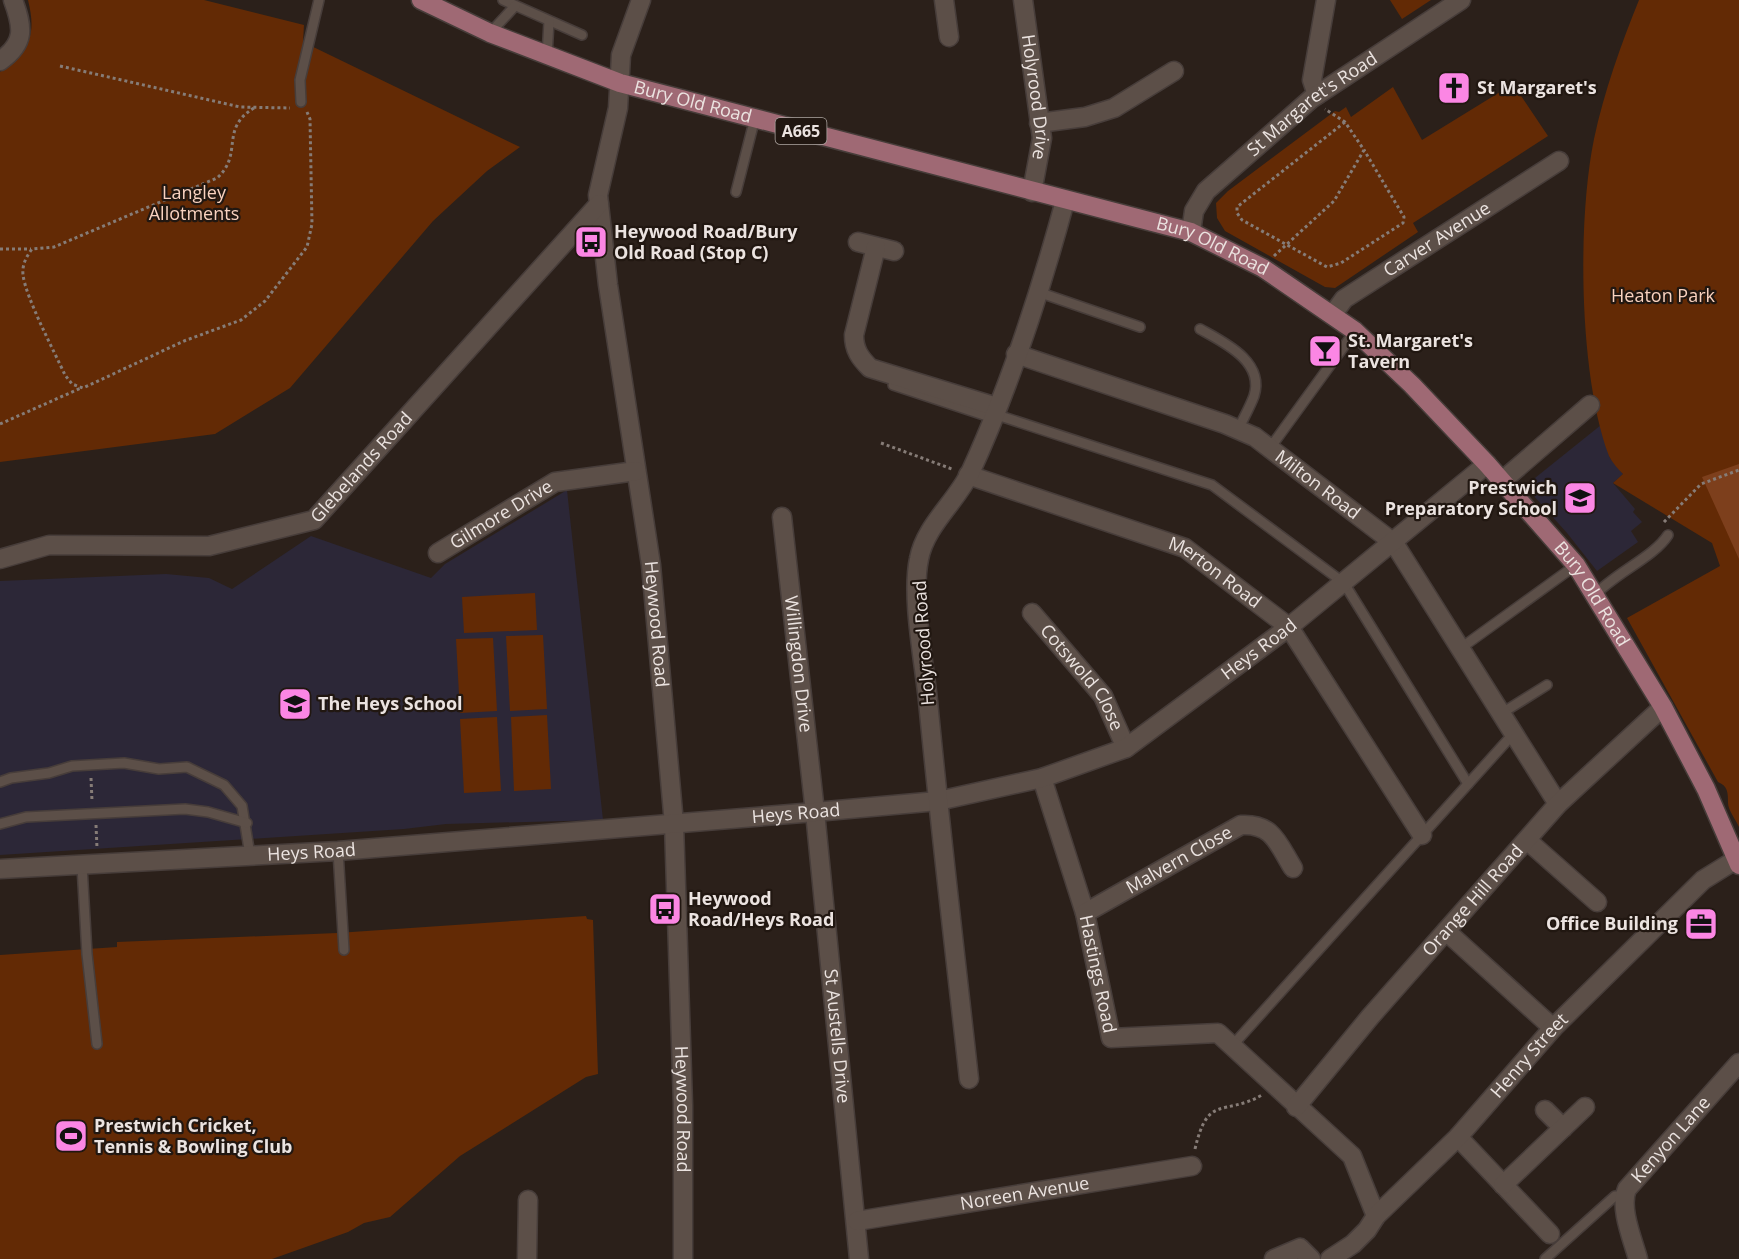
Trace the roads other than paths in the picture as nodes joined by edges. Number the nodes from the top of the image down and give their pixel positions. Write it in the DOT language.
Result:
graph roads {
  1 [pos="13,0"];
  2 [pos="319,0"];
  3 [pos="421,0"];
  4 [pos="503,0"];
  5 [pos="641,0"];
  6 [pos="944,0"];
  7 [pos="1023,0"];
  8 [pos="1326,0"];
  9 [pos="1461,0"];
  10 [pos="515,6"];
  11 [pos="549,21"];
  12 [pos="490,33"];
  13 [pos="582,35"];
  14 [pos="949,37"];
  15 [pos="547,56"];
  16 [pos="0,61"];
  17 [pos="1174,71"];
  18 [pos="620,83"];
  19 [pos="1314,97"];
  20 [pos="301,102"];
  21 [pos="755,118"];
  22 [pos="1039,123"];
  23 [pos="1547,164"];
  24 [pos="735,192"];
  25 [pos="1032,192"];
  26 [pos="1065,201"];
  27 [pos="599,204"];
  28 [pos="1191,232"];
  29 [pos="858,242"];
  30 [pos="1038,292"];
  31 [pos="1333,314"];
  32 [pos="1140,327"];
  33 [pos="1200,329"];
  34 [pos="1355,331"];
  35 [pos="1016,354"];
  36 [pos="893,385"];
  37 [pos="1590,405"];
  38 [pos="995,413"];
  39 [pos="1238,429"];
  40 [pos="1270,448"];
  41 [pos="1486,464"];
  42 [pos="636,471"];
  43 [pos="968,476"];
  44 [pos="1502,481"];
  45 [pos="782,517"];
  46 [pos="1668,535"];
  47 [pos="1394,543"];
  48 [pos="438,553"];
  49 [pos="0,559"];
  50 [pos="1576,566"];
  51 [pos="1344,583"];
  52 [pos="1595,595"];
  53 [pos="1032,612"];
  54 [pos="1289,627"];
  55 [pos="1461,648"];
  56 [pos="1547,685"];
  57 [pos="1663,707"];
  58 [pos="1502,713"];
  59 [pos="1514,733"];
  60 [pos="1126,748"];
  61 [pos="1042,778"];
  62 [pos="0,783"];
  63 [pos="1468,784"];
  64 [pos="938,801"];
  65 [pos="1558,804"];
  66 [pos="815,812"];
  67 [pos="247,823"];
  68 [pos="0,824"];
  69 [pos="674,824"];
  70 [pos="1422,835"];
  71 [pos="1528,841"];
  72 [pos="338,851"];
  73 [pos="250,855"];
  74 [pos="1738,862"];
  75 [pos="82,866"];
  76 [pos="1293,868"];
  77 [pos="0,869"];
  78 [pos="1597,902"];
  79 [pos="1085,913"];
  80 [pos="1446,931"];
  81 [pos="344,950"];
  82 [pos="1553,1028"];
  83 [pos="97,1044"];
  84 [pos="1232,1046"];
  85 [pos="1739,1063"];
  86 [pos="969,1078"];
  87 [pos="1296,1107"];
  88 [pos="1585,1107"];
  89 [pos="1545,1110"];
  90 [pos="1563,1128"];
  91 [pos="1458,1137"];
  92 [pos="1192,1166"];
  93 [pos="1503,1185"];
  94 [pos="1624,1196"];
  95 [pos="528,1200"];
  96 [pos="1376,1216"];
  97 [pos="857,1221"];
  98 [pos="1550,1234"];
  99 [pos="1306,1253"];
  100 [pos="527,1259"];
  101 [pos="683,1259"];
  102 [pos="859,1259"];
  103 [pos="1274,1259"];
  104 [pos="1330,1259"];
  105 [pos="1545,1259"];
  106 [pos="1638,1259"];
  1 -- 16 [label="street"];
  2 -- 20 [label="lane"];
  3 -- 12 [label="main road, Bury Old Road / A665"];
  4 -- 10 [label="lane"];
  5 -- 18 [label="street, Heywood Road"];
  6 -- 14 [label="street"];
  7 -- 22 [label="street, Holyrood Drive"];
  8 -- 19 [label="street"];
  9 -- 19 [label="street, St Margaret's Road"];
  10 -- 11 [label="lane"];
  10 -- 12 [label="lane"];
  11 -- 13 [label="lane"];
  11 -- 15 [label="lane"];
  12 -- 15 [label="main road, Bury Old Road / A665"];
  15 -- 18 [label="main road, Bury Old Road / A665"];
  17 -- 22 [label="street"];
  18 -- 21 [label="main road, Bury Old Road / A665"];
  18 -- 27 [label="street, Heywood Road"];
  19 -- 28 [label="street, St Margaret's Road"];
  21 -- 24 [label="lane"];
  21 -- 25 [label="main road, Bury Old Road / A665"];
  22 -- 25 [label="street, Holyrood Drive"];
  23 -- 31 [label="street, Carver Avenue"];
  25 -- 26 [label="main road, Bury Old Road / A665"];
  26 -- 28 [label="main road, Bury Old Road / A665"];
  26 -- 30 [label="street, Holyrood Road"];
  27 -- 42 [label="street, Heywood Road"];
  27 -- 49 [label="street, Glebelands Road"];
  28 -- 31 [label="main road, Bury Old Road / A665"];
  29 -- 38 [label="street"];
  30 -- 32 [label="lane"];
  30 -- 35 [label="street, Holyrood Road"];
  31 -- 34 [label="main road, Bury Old Road / A665"];
  33 -- 39 [label="lane"];
  34 -- 40 [label="lane"];
  34 -- 41 [label="main road, Bury Old Road / A665"];
  35 -- 38 [label="street, Holyrood Road"];
  35 -- 39 [label="street, Milton Road"];
  36 -- 38 [label="lane"];
  37 -- 44 [label="street"];
  38 -- 43 [label="street, Holyrood Road"];
  38 -- 51 [label="lane"];
  39 -- 40 [label="street, Milton Road"];
  40 -- 47 [label="street, Milton Road"];
  41 -- 44 [label="main road, Bury Old Road / A665"];
  41 -- 47 [label="street, Heys Road"];
  42 -- 48 [label="street, Gilmore Drive"];
  42 -- 69 [label="street, Heywood Road"];
  43 -- 54 [label="street, Merton Road"];
  43 -- 64 [label="street, Holyrood Road"];
  44 -- 50 [label="main road, Bury Old Road / A665"];
  45 -- 66 [label="street, Willingdon Drive"];
  46 -- 52 [label="lane"];
  47 -- 51 [label="street, Heys Road"];
  47 -- 55 [label="street, Milton Road"];
  50 -- 52 [label="main road, Bury Old Road / A665"];
  50 -- 55 [label="lane"];
  51 -- 54 [label="street, Heys Road"];
  51 -- 63 [label="lane"];
  52 -- 57 [label="main road, Bury Old Road / A665"];
  53 -- 60 [label="street, Cotswold Close"];
  54 -- 60 [label="street, Heys Road"];
  54 -- 70 [label="street, Merton Road"];
  55 -- 58 [label="street, Milton Road"];
  56 -- 58 [label="lane"];
  57 -- 65 [label="street, Orange Hill Road"];
  57 -- 74 [label="main road, Bury Old Road / A665"];
  58 -- 59 [label="street, Milton Road"];
  59 -- 63 [label="lane"];
  59 -- 65 [label="street, Milton Road"];
  60 -- 61 [label="street, Heys Road"];
  61 -- 64 [label="street, Heys Road"];
  61 -- 79 [label="street, Hastings Road"];
  62 -- 67 [label="lane"];
  63 -- 70 [label="lane"];
  64 -- 66 [label="street, Heys Road"];
  64 -- 86 [label="street, Holyrood Road"];
  65 -- 71 [label="street, Orange Hill Road"];
  66 -- 69 [label="street, Heys Road"];
  66 -- 97 [label="street, St Austells Drive"];
  67 -- 68 [label="lane"];
  67 -- 73 [label="lane"];
  69 -- 72 [label="street, Heys Road"];
  69 -- 101 [label="street, Heywood Road"];
  70 -- 84 [label="lane"];
  71 -- 78 [label="street"];
  71 -- 80 [label="street, Orange Hill Road"];
  72 -- 73 [label="street, Heys Road"];
  72 -- 81 [label="lane"];
  73 -- 75 [label="street, Heys Road"];
  74 -- 82 [label="street, Henry Street"];
  75 -- 77 [label="street, Heys Road"];
  75 -- 83 [label="lane"];
  76 -- 79 [label="street, Malvern Close"];
  79 -- 84 [label="street, Hastings Road"];
  80 -- 82 [label="street"];
  80 -- 87 [label="street, Orange Hill Road"];
  82 -- 91 [label="street, Henry Street"];
  84 -- 87 [label="street, Hastings Road"];
  85 -- 94 [label="street, Kenyon Lane"];
  87 -- 96 [label="street, Hastings Road"];
  88 -- 90 [label="street"];
  89 -- 90 [label="street"];
  90 -- 93 [label="street"];
  91 -- 93 [label="street"];
  91 -- 96 [label="street, Henry Street"];
  92 -- 97 [label="street, Noreen Avenue"];
  93 -- 98 [label="street"];
  94 -- 105 [label="lane, Kenyon Lane"];
  94 -- 106 [label="street"];
  95 -- 100 [label="street"];
  96 -- 104 [label="street, Henry Street"];
  97 -- 102 [label="street, St Austells Drive"];
  99 -- 103 [label="street"];
}
